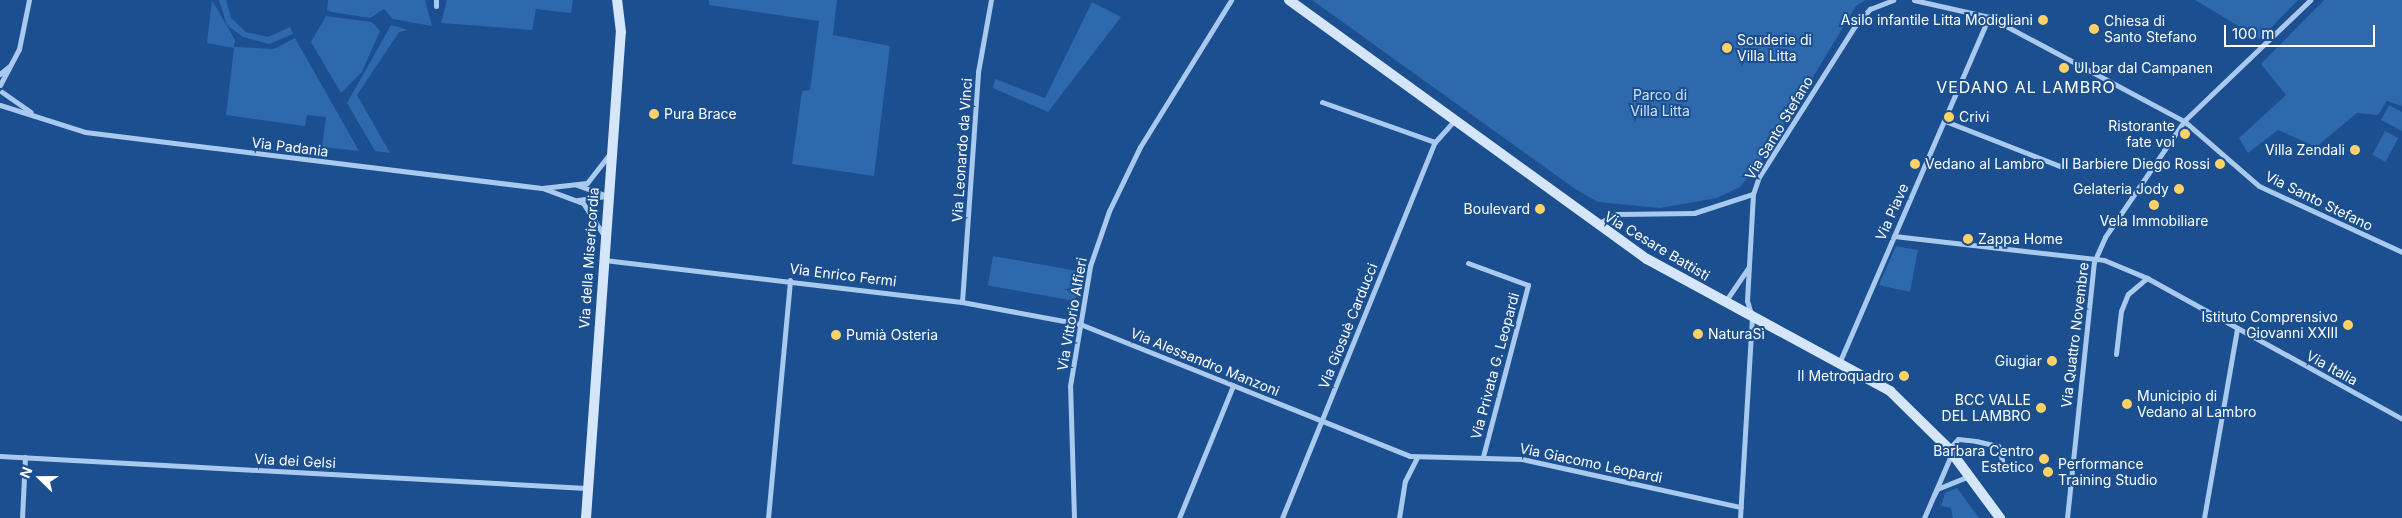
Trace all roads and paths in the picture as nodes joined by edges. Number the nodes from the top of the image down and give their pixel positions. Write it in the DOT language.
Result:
graph roads {
  1 [pos="29,0"];
  2 [pos="617,0"];
  3 [pos="991,0"];
  4 [pos="1231,0"];
  5 [pos="1289,0"];
  6 [pos="1893,0"];
  7 [pos="1914,0"];
  8 [pos="2310,0"];
  9 [pos="1989,17"];
  10 [pos="11,65"];
  11 [pos="0,74"];
  12 [pos="0,85"];
  13 [pos="1,90"];
  14 [pos="1322,102"];
  15 [pos="0,105"];
  16 [pos="37,117"];
  17 [pos="1454,121"];
  18 [pos="1945,121"];
  19 [pos="2184,121"];
  20 [pos="1434,142"];
  21 [pos="611,151"];
  22 [pos="2065,168"];
  23 [pos="574,184"];
  24 [pos="542,188"];
  25 [pos="1753,194"];
  26 [pos="607,196"];
  27 [pos="575,200"];
  28 [pos="1595,225"];
  29 [pos="603,234"];
  30 [pos="1894,236"];
  31 [pos="2402,252"];
  32 [pos="602,260"];
  33 [pos="2094,262"];
  34 [pos="1468,263"];
  35 [pos="1749,265"];
  36 [pos="2147,278"];
  37 [pos="790,280"];
  38 [pos="962,302"];
  39 [pos="1725,302"];
  40 [pos="1752,317"];
  41 [pos="1080,324"];
  42 [pos="2237,328"];
  43 [pos="2116,354"];
  44 [pos="1840,361"];
  45 [pos="1233,386"];
  46 [pos="2402,419"];
  47 [pos="1321,422"];
  48 [pos="1950,451"];
  49 [pos="1,456"];
  50 [pos="1482,456"];
  51 [pos="1417,457"];
  52 [pos="25,458"];
  53 [pos="2002,460"];
  54 [pos="1970,476"];
  55 [pos="586,488"];
  56 [pos="1927,506"];
  57 [pos="1741,507"];
  58 [pos="22,518"];
  59 [pos="586,518"];
  60 [pos="768,518"];
  61 [pos="1074,518"];
  62 [pos="1180,518"];
  63 [pos="1282,518"];
  64 [pos="1399,518"];
  65 [pos="1740,518"];
  66 [pos="1924,518"];
  67 [pos="2000,518"];
  68 [pos="2067,518"];
  69 [pos="2204,518"];
  1 -- 10 [label="street"];
  2 -- 21 [label="main road, Via della Misericordia"];
  3 -- 38 [label="street, Via Leonardo da Vinci"];
  4 -- 41 [label="street, Via Vittorio Alfieri"];
  5 -- 17 [label="main road, Via Cesare Battisti"];
  6 -- 25 [label="street, Via Santo Stefano"];
  7 -- 9 [label="street, Via Santo Stefano"];
  8 -- 19 [label="street, Via Quattro Novembre"];
  9 -- 18 [label="street, Via Piave"];
  9 -- 19 [label="street, Via Santo Stefano"];
  10 -- 11 [label="street"];
  10 -- 12 [label="street"];
  13 -- 15 [label="street"];
  13 -- 16 [label="street, Via Padania"];
  14 -- 20 [label="street"];
  15 -- 16 [label="street, Via Padania"];
  16 -- 24 [label="street, Via Padania"];
  17 -- 20 [label="street, Via Giosuè Carducci"];
  17 -- 28 [label="main road, Via Cesare Battisti"];
  18 -- 22 [label="street"];
  18 -- 30 [label="street, Via Piave"];
  19 -- 31 [label="street, Via Santo Stefano"];
  19 -- 33 [label="street, Via Quattro Novembre"];
  20 -- 47 [label="street, Via Giosuè Carducci"];
  21 -- 23 [label="street, Via Padania"];
  21 -- 26 [label="main road, Via della Misericordia"];
  23 -- 24 [label="street, Via Padania"];
  23 -- 26 [label="street, Via Padania"];
  24 -- 27 [label="street, Via Padania"];
  25 -- 28 [label="street, Via Santo Stefano"];
  25 -- 35 [label="street"];
  26 -- 27 [label="street, Via Padania"];
  26 -- 29 [label="main road, Via della Misericordia"];
  27 -- 29 [label="street, Via Padania"];
  28 -- 39 [label="main road, Via Cesare Battisti"];
  29 -- 32 [label="main road, Via della Misericordia"];
  30 -- 33 [label="street, Via Italia"];
  30 -- 44 [label="street, Via Piave"];
  32 -- 37 [label="street, Via Enrico Fermi"];
  32 -- 55 [label="main road, Via della Misericordia"];
  33 -- 36 [label="street, Via Italia"];
  33 -- 68 [label="street, Via Quattro Novembre"];
  34 -- 50 [label="street, Via Privata G. Leopardi"];
  35 -- 39 [label="street"];
  35 -- 40 [label="street"];
  36 -- 42 [label="street, Via Italia"];
  36 -- 43 [label="street"];
  37 -- 38 [label="street, Via Enrico Fermi"];
  37 -- 60 [label="street"];
  38 -- 41 [label="street, Via Enrico Fermi"];
  39 -- 40 [label="main road, Via Cesare Battisti"];
  40 -- 44 [label="main road, Via Cesare Battisti"];
  40 -- 57 [label="street"];
  41 -- 45 [label="street, Via Alessandro Manzoni"];
  41 -- 61 [label="street, Via Vittorio Alfieri"];
  42 -- 46 [label="street, Via Italia"];
  42 -- 69 [label="street"];
  44 -- 48 [label="main road, Via Cesare Battisti"];
  45 -- 47 [label="street, Via Alessandro Manzoni"];
  45 -- 62 [label="street"];
  47 -- 51 [label="street, Via Giacomo Leopardi"];
  47 -- 63 [label="street, Via Giosuè Carducci"];
  48 -- 53 [label="street"];
  48 -- 54 [label="main road, Via Cesare Battisti"];
  48 -- 56 [label="street"];
  49 -- 52 [label="street, Via dei Gelsi"];
  50 -- 51 [label="street, Via Giacomo Leopardi"];
  50 -- 57 [label="street, Via Giacomo Leopardi"];
  51 -- 64 [label="street"];
  52 -- 55 [label="street, Via dei Gelsi"];
  52 -- 58 [label="street"];
  54 -- 56 [label="street"];
  54 -- 67 [label="main road, Via Cesare Battisti"];
  55 -- 59 [label="main road, Via della Misericordia"];
  56 -- 66 [label="street"];
  57 -- 65 [label="street"];
}
